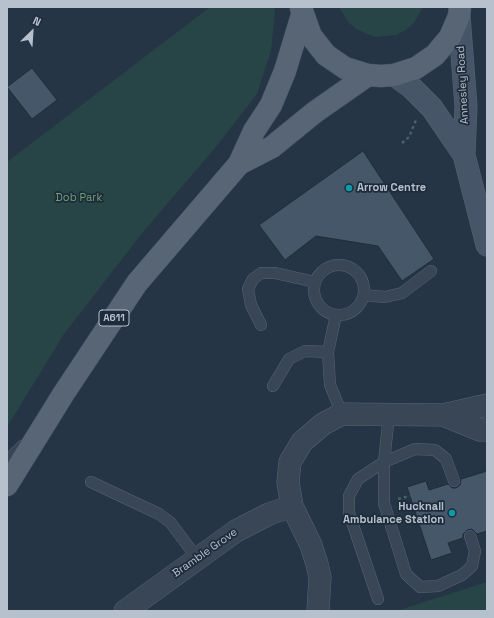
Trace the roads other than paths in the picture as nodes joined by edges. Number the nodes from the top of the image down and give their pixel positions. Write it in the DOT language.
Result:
graph roads {
  1 [pos="301,11"];
  2 [pos="460,11"];
  3 [pos="368,75"];
  4 [pos="394,75"];
  5 [pos="464,154"];
  6 [pos="239,164"];
  7 [pos="487,245"];
  8 [pos="431,271"];
  9 [pos="315,282"];
  10 [pos="364,295"];
  11 [pos="336,315"];
  12 [pos="261,325"];
  13 [pos="328,352"];
  14 [pos="274,386"];
  15 [pos="487,405"];
  16 [pos="342,414"];
  17 [pos="389,415"];
  18 [pos="443,415"];
  19 [pos="44,425"];
  20 [pos="487,430"];
  21 [pos="7,461"];
  22 [pos="384,462"];
  23 [pos="91,482"];
  24 [pos="454,482"];
  25 [pos="7,486"];
  26 [pos="292,506"];
  27 [pos="470,536"];
  28 [pos="197,558"];
  29 [pos="378,599"];
  30 [pos="126,611"];
  31 [pos="318,611"];
  1 -- 3 [label="main road"];
  1 -- 6 [label="main road, A611"];
  2 -- 4 [label="main road"];
  2 -- 5 [label="main road, Annesley Road"];
  3 -- 4 [label="main road"];
  3 -- 6 [label="main road, A611"];
  4 -- 5 [label="main road, Annesley Road"];
  5 -- 7 [label="main road, Annesley Road"];
  6 -- 19 [label="main road, A611"];
  8 -- 10 [label="lane"];
  9 -- 10 [label="lane"];
  9 -- 11 [label="lane"];
  9 -- 12 [label="lane"];
  10 -- 11 [label="lane"];
  11 -- 13 [label="lane"];
  13 -- 14 [label="lane"];
  13 -- 16 [label="lane"];
  15 -- 18 [label="street"];
  16 -- 17 [label="street"];
  16 -- 26 [label="street"];
  17 -- 18 [label="street"];
  17 -- 22 [label="lane"];
  18 -- 20 [label="street"];
  19 -- 21 [label="lane"];
  19 -- 25 [label="main road, A611"];
  22 -- 24 [label="lane"];
  22 -- 27 [label="lane"];
  22 -- 29 [label="lane"];
  23 -- 28 [label="lane"];
  26 -- 28 [label="street, Bramble Grove"];
  26 -- 31 [label="street"];
  28 -- 30 [label="street, Bramble Grove"];
}
